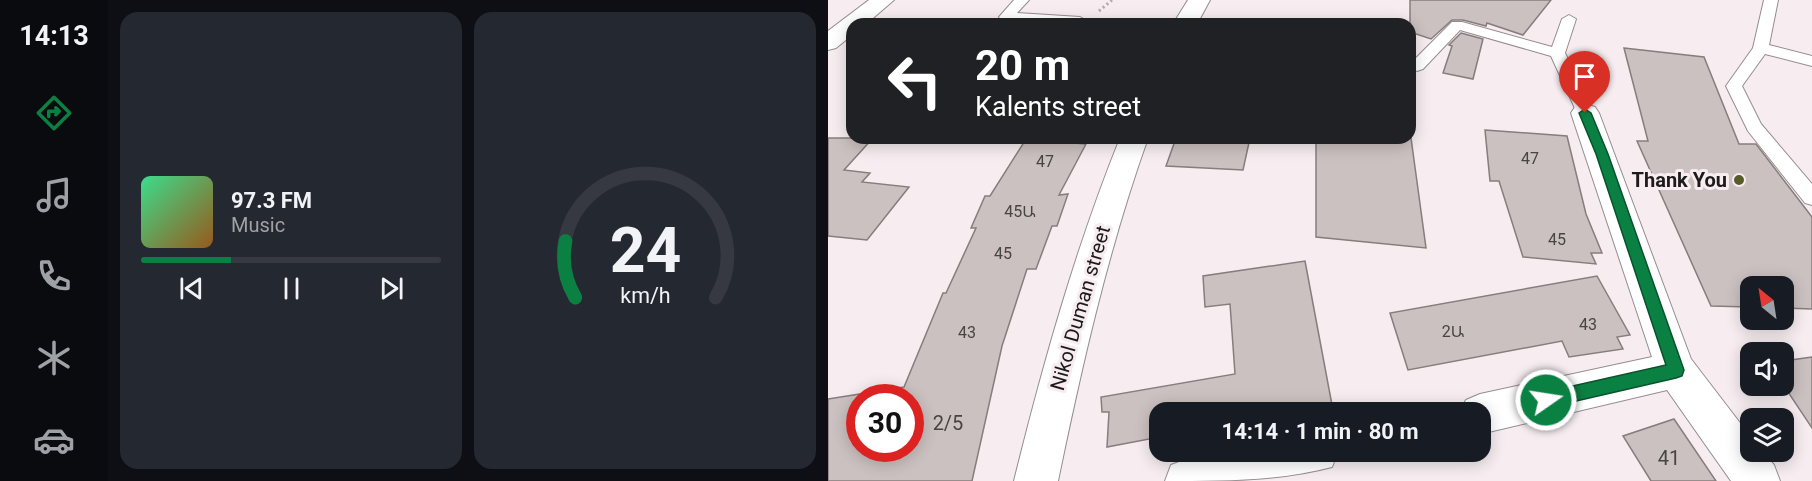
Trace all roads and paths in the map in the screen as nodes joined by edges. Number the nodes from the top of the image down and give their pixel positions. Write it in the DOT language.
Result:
graph roads {
  1 [pos="883,0"];
  2 [pos="1022,0"];
  3 [pos="1199,0"];
  4 [pos="1771,0"];
  5 [pos="860,18"];
  6 [pos="1024,18"];
  7 [pos="1188,18"];
  8 [pos="1569,19"];
  9 [pos="846,29"];
  10 [pos="828,43"];
  11 [pos="1761,48"];
  12 [pos="1557,53"];
  13 [pos="1812,61"];
  14 [pos="1417,66"];
  15 [pos="1585,113"];
  16 [pos="1132,144"];
  17 [pos="1812,198"];
  18 [pos="1676,370"];
  19 [pos="1491,412"];
  20 [pos="1272,462"];
  21 [pos="1036,481"];
  22 [pos="1187,481"];
  23 [pos="1758,481"];
  1 -- 5 [label="street"];
  2 -- 6 [label="lane"];
  3 -- 7 [label="street"];
  4 -- 11 [label="lane"];
  8 -- 12 [label="lane"];
  9 -- 10 [label="street"];
  11 -- 13 [label="lane"];
  11 -- 17 [label="lane"];
  12 -- 14 [label="lane"];
  12 -- 15 [label="lane"];
  15 -- 18 [label="street"];
  16 -- 21 [label="street, Nikol Duman street"];
  18 -- 19 [label="street"];
  18 -- 23 [label="street"];
  20 -- 22 [label="street"];
}
